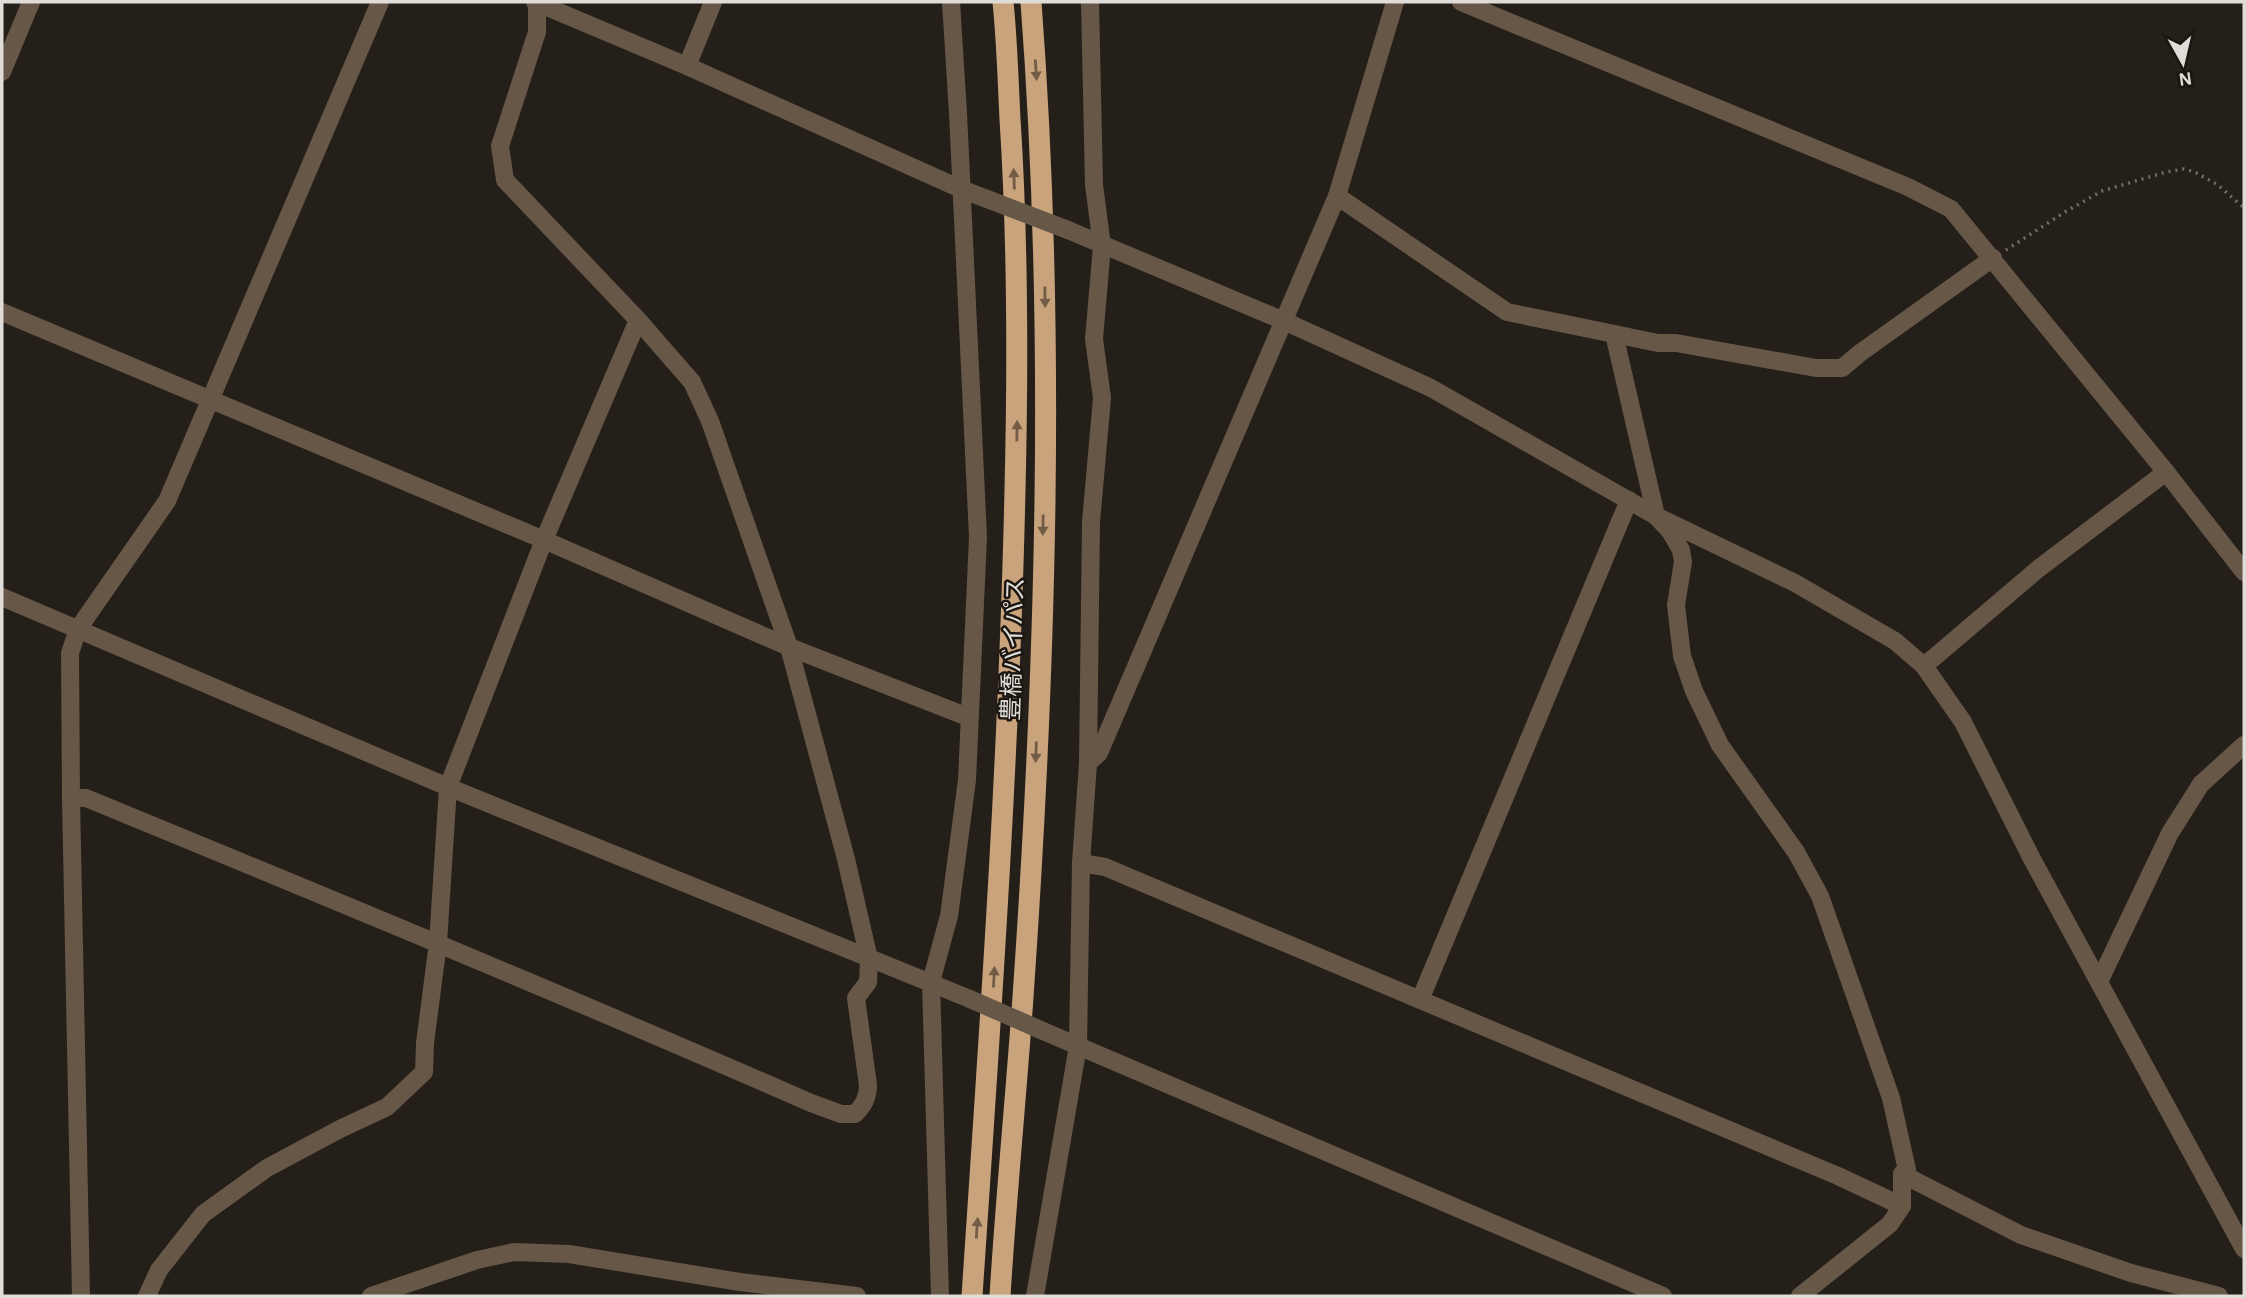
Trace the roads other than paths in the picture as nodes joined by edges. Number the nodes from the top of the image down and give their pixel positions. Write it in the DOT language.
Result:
graph roads {
  1 [pos="31,2"];
  2 [pos="380,2"];
  3 [pos="536,2"];
  4 [pos="713,2"];
  5 [pos="951,2"];
  6 [pos="1003,2"];
  7 [pos="1031,2"];
  8 [pos="1090,2"];
  9 [pos="1395,2"];
  10 [pos="1461,2"];
  11 [pos="687,66"];
  12 [pos="2,72"];
  13 [pos="961,189"];
  14 [pos="1337,196"];
  15 [pos="1102,246"];
  16 [pos="1993,258"];
  17 [pos="2,312"];
  18 [pos="638,320"];
  19 [pos="1284,321"];
  20 [pos="1614,334"];
  21 [pos="210,399"];
  22 [pos="2166,472"];
  23 [pos="1629,500"];
  24 [pos="1656,516"];
  25 [pos="544,540"];
  26 [pos="2244,572"];
  27 [pos="2,597"];
  28 [pos="78,629"];
  29 [pos="789,647"];
  30 [pos="1924,666"];
  31 [pos="968,717"];
  32 [pos="2244,745"];
  33 [pos="1088,763"];
  34 [pos="448,787"];
  35 [pos="71,798"];
  36 [pos="1081,863"];
  37 [pos="438,943"];
  38 [pos="869,959"];
  39 [pos="931,982"];
  40 [pos="2099,982"];
  41 [pos="1420,1000"];
  42 [pos="1078,1046"];
  43 [pos="1902,1174"];
  44 [pos="1902,1206"];
  45 [pos="2244,1249"];
  46 [pos="736,1289"];
  47 [pos="81,1296"];
  48 [pos="147,1296"];
  49 [pos="371,1296"];
  50 [pos="857,1296"];
  51 [pos="940,1296"];
  52 [pos="972,1296"];
  53 [pos="1000,1296"];
  54 [pos="1035,1296"];
  55 [pos="1664,1296"];
  56 [pos="1800,1296"];
  57 [pos="2219,1296"];
  1 -- 12 [label="street"];
  2 -- 21 [label="street"];
  3 -- 11 [label="street"];
  3 -- 18 [label="street"];
  4 -- 11 [label="street"];
  5 -- 13 [label="street"];
  52 -- 6 [label="highway, 豊橋バイパス, one-way"];
  7 -- 53 [label="highway, 豊橋バイパス, one-way"];
  8 -- 15 [label="street"];
  9 -- 14 [label="street"];
  10 -- 16 [label="street"];
  11 -- 13 [label="street"];
  13 -- 15 [label="street, bridge"];
  13 -- 31 [label="street"];
  14 -- 19 [label="street"];
  14 -- 20 [label="street"];
  15 -- 19 [label="street"];
  15 -- 33 [label="street"];
  16 -- 20 [label="street"];
  16 -- 22 [label="street"];
  17 -- 21 [label="street"];
  18 -- 25 [label="street"];
  18 -- 29 [label="street"];
  19 -- 23 [label="street"];
  19 -- 33 [label="street"];
  20 -- 24 [label="street"];
  21 -- 25 [label="street"];
  21 -- 28 [label="street"];
  22 -- 26 [label="street"];
  22 -- 30 [label="street"];
  23 -- 24 [label="street"];
  23 -- 41 [label="street"];
  24 -- 30 [label="street"];
  24 -- 43 [label="street"];
  25 -- 29 [label="street"];
  25 -- 34 [label="street"];
  27 -- 28 [label="street"];
  28 -- 34 [label="street"];
  28 -- 35 [label="street"];
  29 -- 31 [label="street"];
  29 -- 38 [label="street"];
  30 -- 40 [label="street"];
  31 -- 39 [label="street"];
  32 -- 40 [label="street"];
  33 -- 36 [label="street"];
  34 -- 37 [label="street"];
  34 -- 38 [label="street"];
  35 -- 37 [label="street"];
  35 -- 47 [label="street"];
  36 -- 41 [label="street"];
  36 -- 42 [label="street"];
  37 -- 38 [label="street"];
  37 -- 48 [label="street"];
  38 -- 39 [label="street"];
  39 -- 42 [label="street, bridge"];
  39 -- 51 [label="street"];
  40 -- 45 [label="street"];
  41 -- 44 [label="street"];
  42 -- 54 [label="street"];
  42 -- 55 [label="street"];
  43 -- 44 [label="street"];
  43 -- 57 [label="street"];
  44 -- 56 [label="street"];
  46 -- 49 [label="street"];
  46 -- 50 [label="street"];
}
